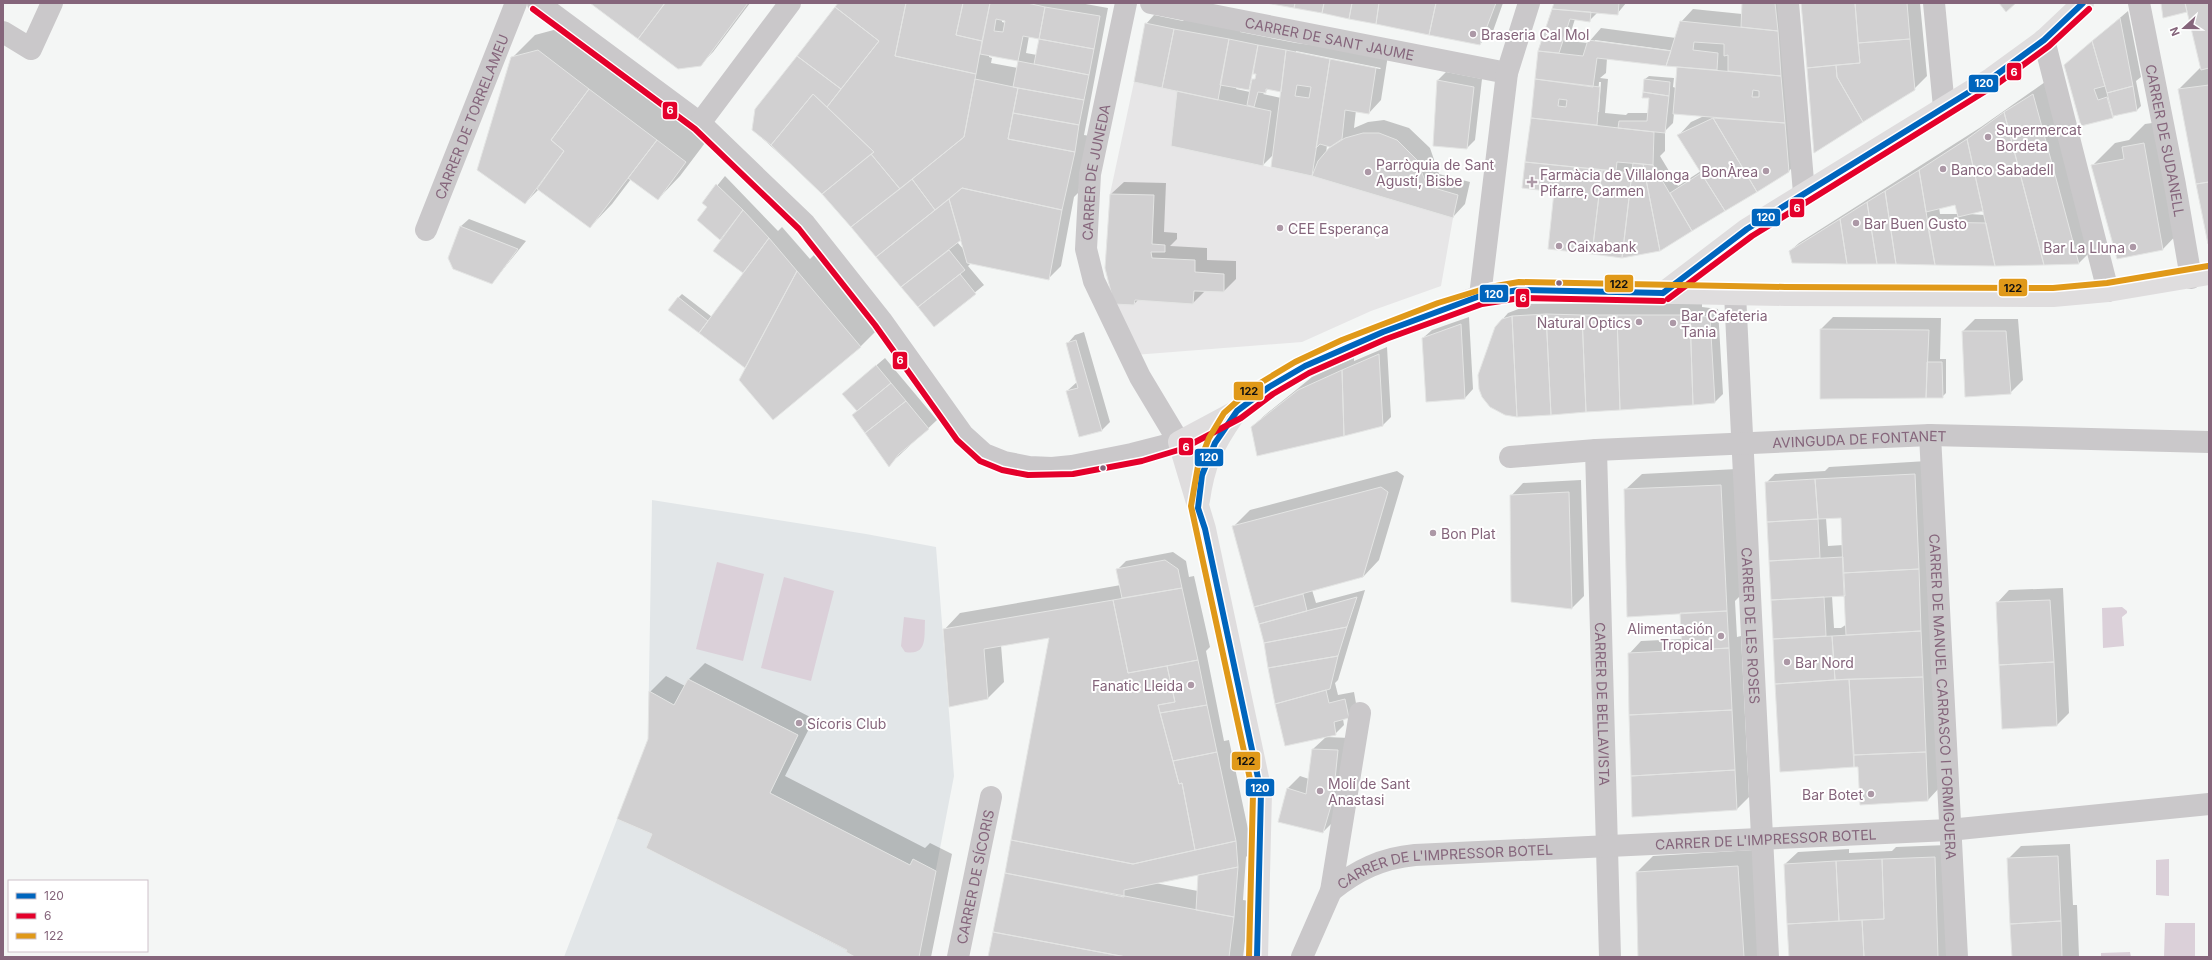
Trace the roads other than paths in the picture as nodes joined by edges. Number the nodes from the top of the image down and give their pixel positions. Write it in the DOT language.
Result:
graph roads {
  1 [pos="52,3"];
  2 [pos="516,3"];
  3 [pos="538,3"];
  4 [pos="790,3"];
  5 [pos="1126,3"];
  6 [pos="1151,3"];
  7 [pos="1529,3"];
  8 [pos="1788,3"];
  9 [pos="1934,3"];
  10 [pos="2084,3"];
  11 [pos="2139,3"];
  12 [pos="3,32"];
  13 [pos="2044,40"];
  14 [pos="1507,73"];
  15 [pos="1944,107"];
  16 [pos="700,123"];
  17 [pos="1804,193"];
  18 [pos="426,230"];
  19 [pos="2200,276"];
  20 [pos="2108,291"];
  21 [pos="1663,292"];
  22 [pos="1735,294"];
  23 [pos="1480,296"];
  24 [pos="1237,411"];
  25 [pos="1930,435"];
  26 [pos="1179,442"];
  27 [pos="2209,442"];
  28 [pos="1741,445"];
  29 [pos="1596,450"];
  30 [pos="1510,457"];
  31 [pos="1198,508"];
  32 [pos="1360,713"];
  33 [pos="992,797"];
  34 [pos="2209,804"];
  35 [pos="1949,830"];
  36 [pos="1763,838"];
  37 [pos="1606,847"];
  38 [pos="1331,891"];
  39 [pos="958,957"];
  40 [pos="1257,957"];
  41 [pos="1302,957"];
  42 [pos="1610,957"];
  43 [pos="1768,957"];
  44 [pos="1957,957"];
  1 -- 12 [label="street"];
  2 -- 18 [label="street, CARRER DE TORRELAMEU"];
  3 -- 16 [label="street"];
  4 -- 16 [label="street"];
  5 -- 26 [label="street, CARRER DE JUNEDA"];
  6 -- 14 [label="street, CARRER DE SANT JAUME"];
  7 -- 14 [label="street"];
  8 -- 17 [label="street"];
  9 -- 15 [label="street"];
  10 -- 13 [label="main road"];
  11 -- 19 [label="street, CARRER DE SUDANELL"];
  13 -- 15 [label="main road"];
  13 -- 20 [label="street"];
  14 -- 23 [label="street"];
  15 -- 17 [label="main road"];
  16 -- 26 [label="street"];
  17 -- 21 [label="main road"];
  19 -- 20 [label="main road"];
  20 -- 22 [label="main road"];
  21 -- 22 [label="main road"];
  21 -- 23 [label="main road"];
  22 -- 28 [label="street, CARRER DE LES ROSES"];
  23 -- 24 [label="main road"];
  24 -- 26 [label="main road"];
  24 -- 31 [label="main road"];
  25 -- 27 [label="street, AVINGUDA DE FONTANET"];
  25 -- 28 [label="street, AVINGUDA DE FONTANET"];
  25 -- 35 [label="street, CARRER DE MANUEL CARRASCO I FORMIGUERA"];
  26 -- 31 [label="main road"];
  28 -- 29 [label="street, AVINGUDA DE FONTANET"];
  28 -- 36 [label="street, CARRER DE LES ROSES"];
  29 -- 30 [label="street, AVINGUDA DE FONTANET"];
  29 -- 37 [label="street, CARRER DE BELLAVISTA"];
  31 -- 40 [label="main road"];
  32 -- 38 [label="street"];
  33 -- 39 [label="street, CARRER DE SÍCORIS"];
  34 -- 35 [label="street, CARRER DE L'IMPRESSOR BOTEL"];
  35 -- 36 [label="street, CARRER DE L'IMPRESSOR BOTEL"];
  35 -- 44 [label="street, CARRER DE MANUEL CARRASCO I FORMIGUERA"];
  36 -- 37 [label="street, CARRER DE L'IMPRESSOR BOTEL"];
  36 -- 43 [label="street, CARRER DE LES ROSES"];
  37 -- 38 [label="street, CARRER DE L'IMPRESSOR BOTEL"];
  37 -- 42 [label="street, CARRER DE BELLAVISTA"];
  38 -- 41 [label="street"];
}
